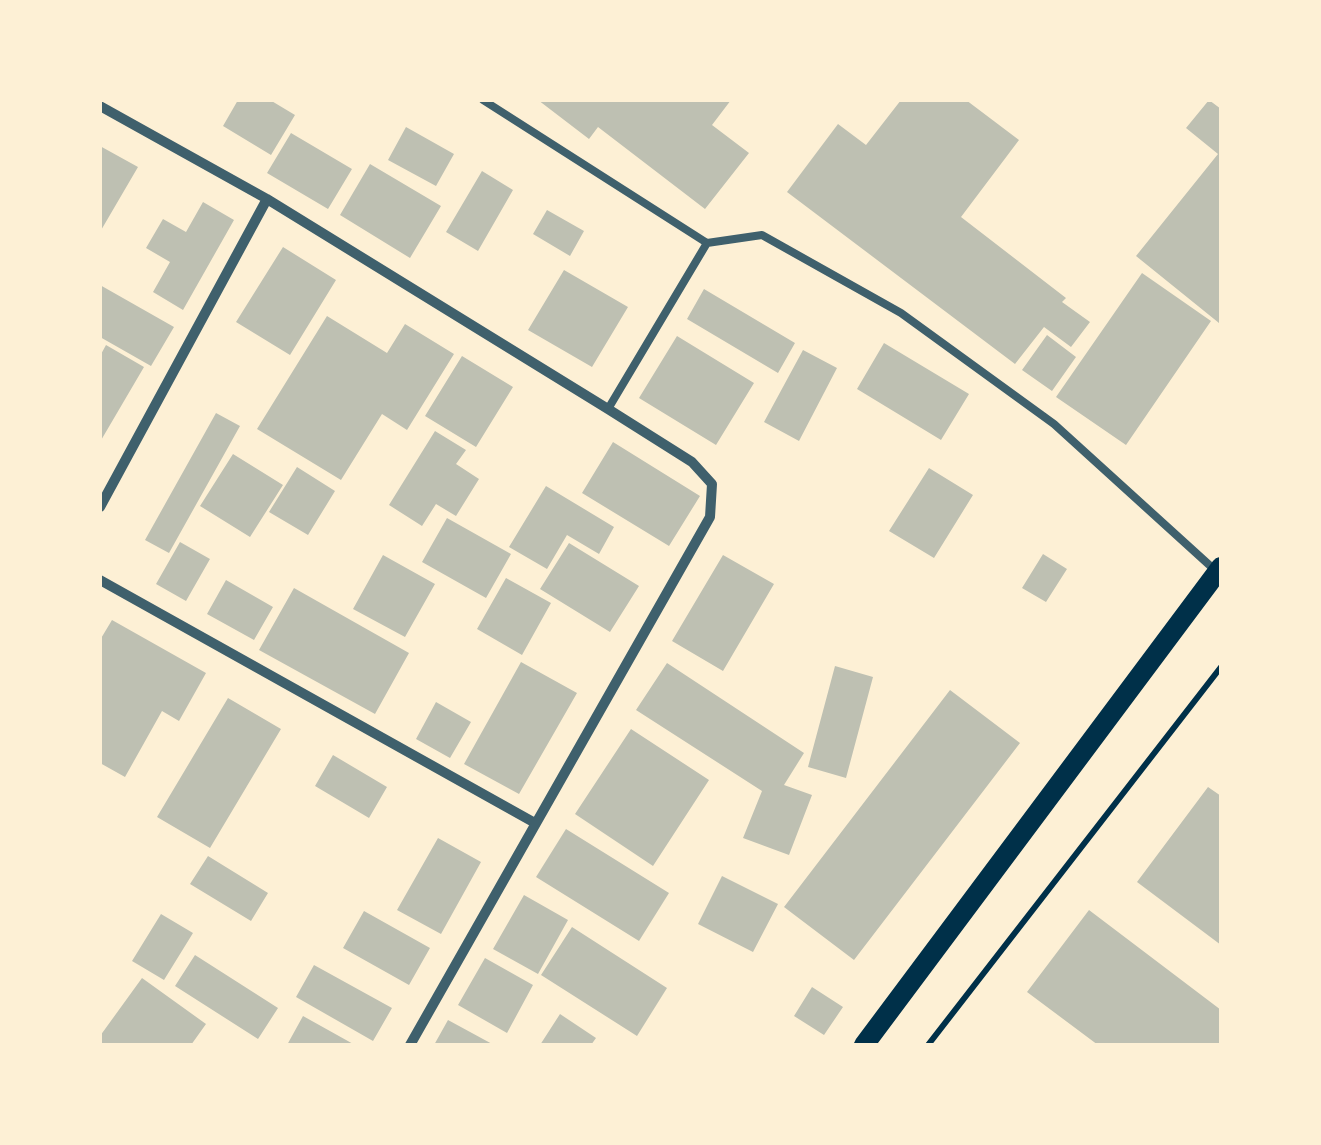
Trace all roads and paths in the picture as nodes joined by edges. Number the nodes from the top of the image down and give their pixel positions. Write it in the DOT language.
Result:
graph roads {
  1 [pos="482,100"];
  2 [pos="100,106"];
  3 [pos="267,200"];
  4 [pos="707,244"];
  5 [pos="608,409"];
  6 [pos="100,506"];
  7 [pos="1219,569"];
  8 [pos="100,580"];
  9 [pos="1221,667"];
  10 [pos="535,823"];
  11 [pos="410,1045"];
  12 [pos="864,1045"];
  13 [pos="928,1045"];
  1 -- 4 [label="lane"];
  2 -- 3 [label="street"];
  3 -- 5 [label="street"];
  3 -- 6 [label="street"];
  4 -- 5 [label="lane"];
  4 -- 7 [label="lane"];
  5 -- 10 [label="street"];
  7 -- 12 [label="main road"];
  8 -- 10 [label="street"];
  9 -- 13 [label="path"];
  10 -- 11 [label="street"];
}
